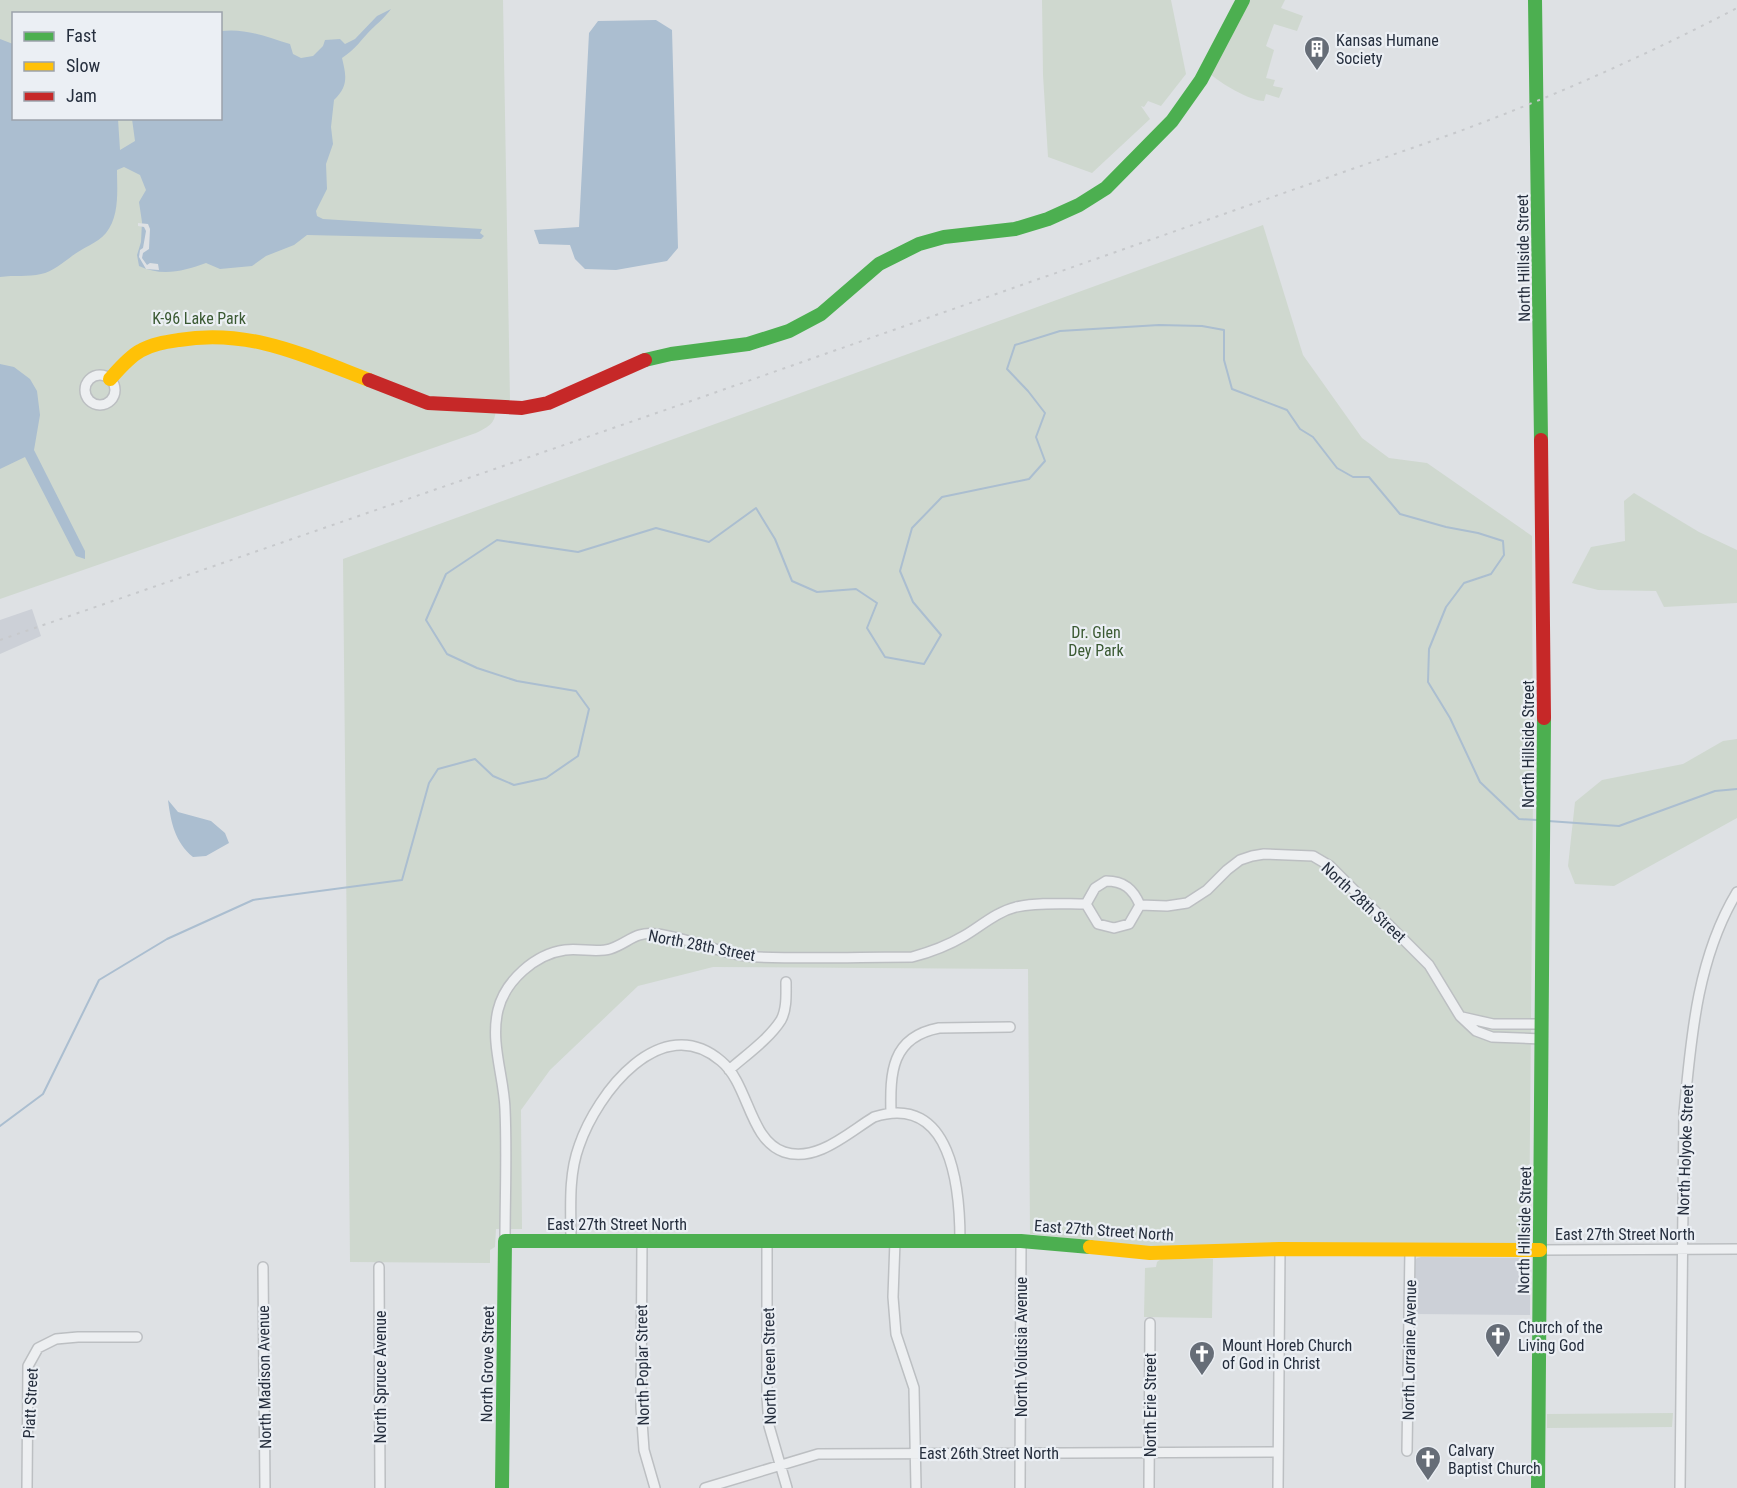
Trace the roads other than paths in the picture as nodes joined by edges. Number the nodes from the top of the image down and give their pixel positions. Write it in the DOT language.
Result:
graph roads {
  1 [pos="1243,0"];
  2 [pos="1535,0"];
  3 [pos="110,379"];
  4 [pos="1737,892"];
  5 [pos="1086,904"];
  6 [pos="1140,906"];
  7 [pos="786,982"];
  8 [pos="1460,1016"];
  9 [pos="1542,1024"];
  10 [pos="1010,1027"];
  11 [pos="1542,1039"];
  12 [pos="729,1070"];
  13 [pos="891,1113"];
  14 [pos="505,1241"];
  15 [pos="571,1241"];
  16 [pos="642,1241"];
  17 [pos="767,1241"];
  18 [pos="895,1241"];
  19 [pos="960,1241"];
  20 [pos="1021,1241"];
  21 [pos="1280,1249"];
  22 [pos="1737,1249"];
  23 [pos="1410,1250"];
  24 [pos="1540,1250"];
  25 [pos="1682,1251"];
  26 [pos="263,1267"];
  27 [pos="379,1267"];
  28 [pos="1150,1323"];
  29 [pos="137,1337"];
  30 [pos="1407,1451"];
  31 [pos="1150,1452"];
  32 [pos="1278,1452"];
  33 [pos="916,1453"];
  34 [pos="1021,1453"];
  35 [pos="780,1466"];
  36 [pos="27,1488"];
  37 [pos="265,1488"];
  38 [pos="380,1488"];
  39 [pos="502,1488"];
  40 [pos="655,1488"];
  41 [pos="705,1488"];
  42 [pos="787,1488"];
  43 [pos="916,1488"];
  44 [pos="1020,1488"];
  45 [pos="1149,1488"];
  46 [pos="1278,1488"];
  47 [pos="1538,1488"];
  48 [pos="1680,1488"];
  1 -- 3 [label="street"];
  2 -- 9 [label="street, North Hillside Street"];
  4 -- 25 [label="street, North Holyoke Street"];
  5 -- 6 [label="street"];
  5 -- 6 [label="street"];
  5 -- 14 [label="street, North 28th Street"];
  6 -- 8 [label="street, North 28th Street"];
  7 -- 12 [label="street"];
  8 -- 9 [label="street"];
  8 -- 11 [label="street, North 28th Street"];
  9 -- 11 [label="street, North Hillside Street"];
  10 -- 13 [label="street"];
  11 -- 24 [label="street, North Hillside Street"];
  12 -- 13 [label="street"];
  12 -- 15 [label="street"];
  13 -- 19 [label="street"];
  14 -- 15 [label="street, East 27th Street North"];
  14 -- 39 [label="street, North Grove Street"];
  15 -- 16 [label="street, East 27th Street North"];
  16 -- 17 [label="street, East 27th Street North"];
  16 -- 40 [label="street, North Poplar Street"];
  17 -- 18 [label="street, East 27th Street North"];
  17 -- 35 [label="street, North Green Street"];
  18 -- 19 [label="street, East 27th Street North"];
  18 -- 33 [label="street"];
  19 -- 20 [label="street, East 27th Street North"];
  20 -- 21 [label="street, East 27th Street North"];
  20 -- 34 [label="street, North Volutsia Avenue"];
  21 -- 23 [label="street, East 27th Street North"];
  21 -- 32 [label="street"];
  22 -- 25 [label="street, East 27th Street North"];
  23 -- 24 [label="street, East 27th Street North"];
  23 -- 30 [label="street, North Lorraine Avenue"];
  24 -- 25 [label="street, East 27th Street North"];
  24 -- 47 [label="street, North Hillside Street"];
  25 -- 48 [label="street, North Holyoke Street"];
  26 -- 37 [label="street, North Madison Avenue"];
  27 -- 38 [label="street, North Spruce Avenue"];
  28 -- 31 [label="street, North Erie Street"];
  29 -- 36 [label="street, Piatt Street"];
  31 -- 32 [label="street, East 26th Street North"];
  31 -- 34 [label="street, East 26th Street North"];
  31 -- 45 [label="street, North Erie Street"];
  32 -- 46 [label="street"];
  33 -- 34 [label="street, East 26th Street North"];
  33 -- 35 [label="street, East 26th Street North"];
  33 -- 43 [label="street"];
  34 -- 44 [label="street, North Volutsia Avenue"];
  35 -- 41 [label="street, East 26th Street North"];
  35 -- 42 [label="street, North Green Street"];
}
